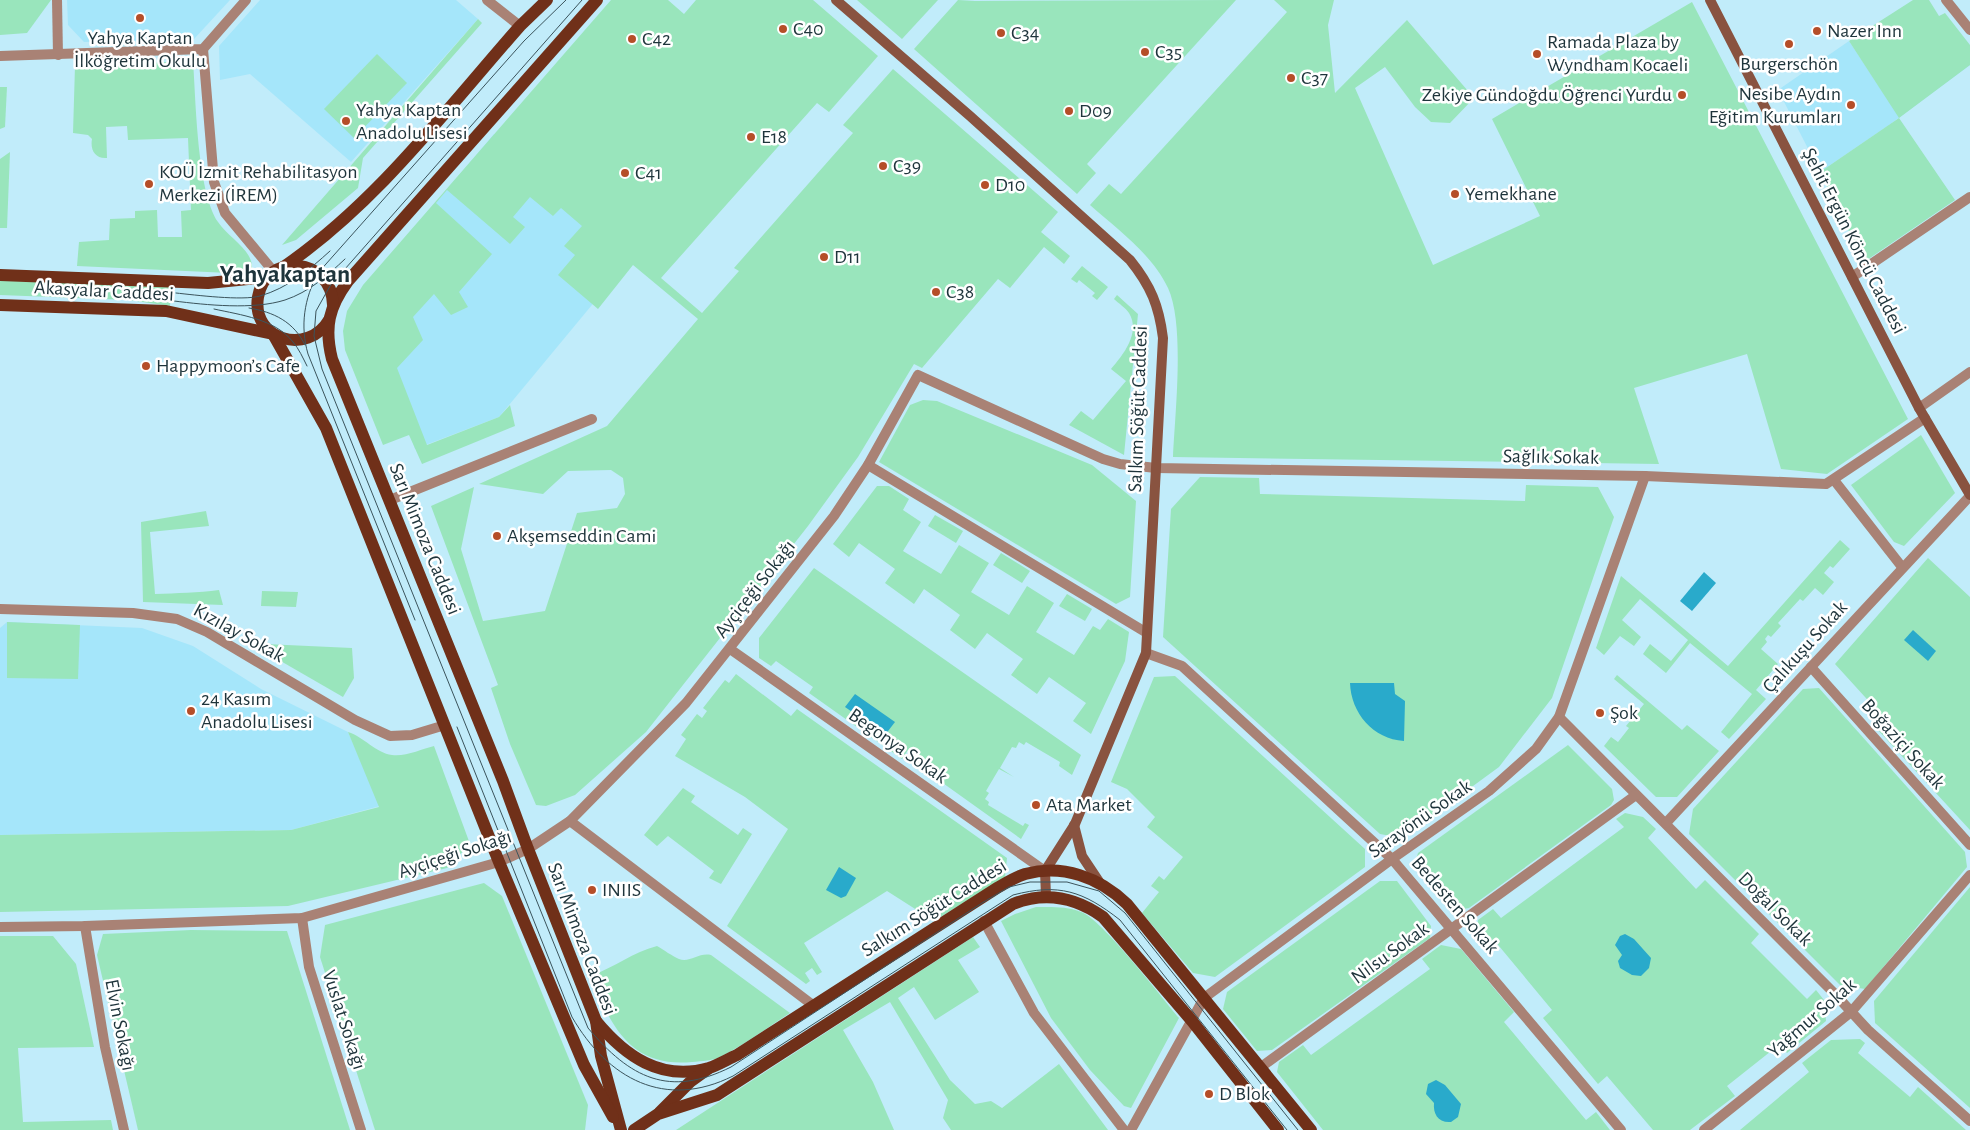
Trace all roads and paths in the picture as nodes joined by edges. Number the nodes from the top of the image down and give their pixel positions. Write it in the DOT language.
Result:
graph roads {
  1 [pos="57,0"];
  2 [pos="246,0"];
  3 [pos="488,0"];
  4 [pos="547,0"];
  5 [pos="598,0"];
  6 [pos="836,0"];
  7 [pos="1710,0"];
  8 [pos="1946,0"];
  9 [pos="520,26"];
  10 [pos="1970,30"];
  11 [pos="203,49"];
  12 [pos="58,55"];
  13 [pos="0,56"];
  14 [pos="1970,197"];
  15 [pos="274,272"];
  16 [pos="0,275"];
  17 [pos="1852,277"];
  18 [pos="0,305"];
  19 [pos="331,313"];
  20 [pos="273,334"];
  21 [pos="1970,372"];
  22 [pos="918,374"];
  23 [pos="1919,408"];
  24 [pos="1925,418"];
  25 [pos="592,419"];
  26 [pos="868,465"];
  27 [pos="1156,468"];
  28 [pos="1645,476"];
  29 [pos="1834,480"];
  30 [pos="1970,495"];
  31 [pos="390,500"];
  32 [pos="1902,567"];
  33 [pos="0,609"];
  34 [pos="1147,633"];
  35 [pos="730,649"];
  36 [pos="1146,653"];
  37 [pos="1810,667"];
  38 [pos="1559,717"];
  39 [pos="444,725"];
  40 [pos="1636,795"];
  41 [pos="570,821"];
  42 [pos="1666,823"];
  43 [pos="1074,825"];
  44 [pos="1970,845"];
  45 [pos="528,849"];
  46 [pos="1392,859"];
  47 [pos="498,862"];
  48 [pos="1045,871"];
  49 [pos="1970,875"];
  50 [pos="1100,883"];
  51 [pos="1046,896"];
  52 [pos="302,918"];
  53 [pos="984,921"];
  54 [pos="85,926"];
  55 [pos="0,927"];
  56 [pos="1453,929"];
  57 [pos="1204,998"];
  58 [pos="814,1006"];
  59 [pos="1851,1012"];
  60 [pos="596,1021"];
  61 [pos="1192,1021"];
  62 [pos="1262,1067"];
  63 [pos="709,1068"];
  64 [pos="658,1114"];
  65 [pos="1970,1122"];
  66 [pos="124,1130"];
  67 [pos="361,1130"];
  68 [pos="621,1130"];
  69 [pos="634,1130"];
  70 [pos="1124,1130"];
  71 [pos="1130,1130"];
  72 [pos="1278,1130"];
  73 [pos="1311,1130"];
  74 [pos="1621,1130"];
  75 [pos="1704,1130"];
  1 -- 12 [label="street"];
  2 -- 11 [label="street"];
  3 -- 9 [label="street"];
  4 -- 9 [label="main road"];
  5 -- 19 [label="main road"];
  6 -- 27 [label="street, Salkım Söğüt Caddesi"];
  7 -- 17 [label="street, Şehit Ergün Köncü Caddesi"];
  8 -- 10 [label="street"];
  9 -- 15 [label="main road"];
  11 -- 12 [label="street"];
  11 -- 15 [label="street"];
  12 -- 13 [label="street"];
  14 -- 17 [label="street"];
  15 -- 16 [label="main road, Akasyalar Caddesi"];
  15 -- 19 [label="main road"];
  15 -- 20 [label="main road"];
  17 -- 23 [label="street, Şehit Ergün Köncü Caddesi"];
  18 -- 20 [label="main road, Akasyalar Caddesi"];
  19 -- 20 [label="main road"];
  19 -- 31 [label="main road, Sarı Mimoza Caddesi"];
  20 -- 39 [label="main road"];
  21 -- 23 [label="street"];
  22 -- 26 [label="street, Ayçiçeği Sokağı"];
  22 -- 27 [label="street, Sağlık Sokak"];
  23 -- 24 [label="street, Şehit Ergün Köncü Caddesi"];
  24 -- 29 [label="street, Sağlık Sokak"];
  24 -- 30 [label="street, Şehit Ergün Köncü Caddesi"];
  25 -- 31 [label="street"];
  26 -- 34 [label="street"];
  26 -- 35 [label="street, Ayçiçeği Sokağı"];
  27 -- 28 [label="street, Sağlık Sokak"];
  27 -- 34 [label="street, Salkım Söğüt Caddesi"];
  28 -- 29 [label="street, Sağlık Sokak"];
  28 -- 38 [label="street, Sarayönü Sokak"];
  29 -- 32 [label="street"];
  30 -- 32 [label="street, Çalıkuşu Sokak"];
  31 -- 45 [label="main road, Sarı Mimoza Caddesi"];
  32 -- 37 [label="street, Çalıkuşu Sokak"];
  33 -- 39 [label="street, Kızılay Sokak"];
  34 -- 36 [label="street, Salkım Söğüt Caddesi"];
  35 -- 41 [label="street, Ayçiçeği Sokağı"];
  35 -- 48 [label="street, Begonya Sokak"];
  36 -- 43 [label="street, Salkım Söğüt Caddesi"];
  36 -- 46 [label="street, Bedesten Sokak"];
  37 -- 42 [label="street, Çalıkuşu Sokak"];
  37 -- 44 [label="street, Boğaziçi Sokak"];
  38 -- 40 [label="street, Doğal Sokak"];
  38 -- 46 [label="street, Sarayönü Sokak"];
  39 -- 47 [label="main road, Sarı Mimoza Caddesi"];
  40 -- 42 [label="street, Doğal Sokak"];
  40 -- 56 [label="street, Nilsu Sokak"];
  41 -- 45 [label="street, Ayçiçeği Sokağı"];
  41 -- 58 [label="street"];
  42 -- 59 [label="street, Doğal Sokak"];
  43 -- 48 [label="street, Salkım Söğüt Caddesi"];
  43 -- 50 [label="street"];
  45 -- 47 [label="street, Ayçiçeği Sokağı"];
  45 -- 60 [label="main road, Sarı Mimoza Caddesi"];
  46 -- 56 [label="street, Bedesten Sokak"];
  46 -- 57 [label="street, Sarayönü Sokak"];
  47 -- 52 [label="street, Ayçiçeği Sokağı"];
  47 -- 68 [label="main road, Sarı Mimoza Caddesi"];
  48 -- 50 [label="main road, Salkım Söğüt Caddesi"];
  48 -- 51 [label="street"];
  48 -- 58 [label="main road, Salkım Söğüt Caddesi"];
  49 -- 59 [label="street, Yağmur Sokak"];
  50 -- 57 [label="main road, Salkım Söğüt Caddesi"];
  51 -- 53 [label="main road, Salkım Söğüt Caddesi"];
  51 -- 61 [label="main road, Salkım Söğüt Caddesi"];
  52 -- 54 [label="street, Ayçiçeği Sokağı"];
  52 -- 67 [label="street, Vuslat Sokağı"];
  53 -- 64 [label="main road, Salkım Söğüt Caddesi"];
  53 -- 70 [label="street"];
  54 -- 55 [label="street, Ayçiçeği Sokağı"];
  54 -- 66 [label="street, Elvin Sokağı"];
  56 -- 62 [label="street, Nilsu Sokak"];
  56 -- 74 [label="street, Bedesten Sokak"];
  57 -- 61 [label="street, Sarayönü Sokak"];
  57 -- 62 [label="main road, Salkım Söğüt Caddesi"];
  58 -- 63 [label="main road, Salkım Söğüt Caddesi"];
  59 -- 65 [label="street, Doğal Sokak"];
  59 -- 75 [label="street, Yağmur Sokak"];
  60 -- 63 [label="main road, Salkım Söğüt Caddesi"];
  60 -- 68 [label="main road, Sarı Mimoza Caddesi"];
  61 -- 71 [label="street, Sarayönü Sokak"];
  61 -- 72 [label="main road, Salkım Söğüt Caddesi"];
  62 -- 73 [label="main road, Salkım Söğüt Caddesi"];
  63 -- 64 [label="main road"];
  64 -- 69 [label="main road, Salkım Söğüt Caddesi"];
}
